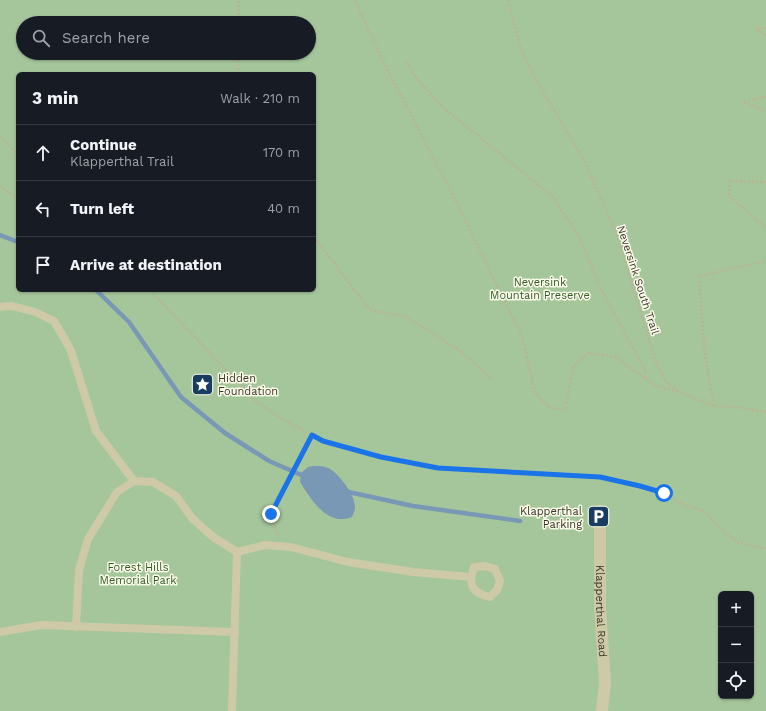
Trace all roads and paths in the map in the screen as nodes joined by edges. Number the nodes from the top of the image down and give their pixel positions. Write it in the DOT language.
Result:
graph roads {
  1 [pos="239,0"];
  2 [pos="355,0"];
  3 [pos="508,0"];
  4 [pos="238,16"];
  5 [pos="766,28"];
  6 [pos="766,35"];
  7 [pos="238,60"];
  8 [pos="406,61"];
  9 [pos="238,72"];
  10 [pos="766,97"];
  11 [pos="766,111"];
  12 [pos="0,137"];
  13 [pos="16,153"];
  14 [pos="766,182"];
  15 [pos="0,186"];
  16 [pos="16,198"];
  17 [pos="766,228"];
  18 [pos="316,240"];
  19 [pos="766,261"];
  20 [pos="152,292"];
  21 [pos="0,307"];
  22 [pos="492,379"];
  23 [pos="646,379"];
  24 [pos="680,392"];
  25 [pos="714,406"];
  26 [pos="766,412"];
  27 [pos="312,435"];
  28 [pos="134,481"];
  29 [pos="600,511"];
  30 [pos="281,546"];
  31 [pos="766,548"];
  32 [pos="237,552"];
  33 [pos="471,577"];
  34 [pos="76,627"];
  35 [pos="0,632"];
  36 [pos="235,632"];
  37 [pos="232,711"];
  38 [pos="602,711"];
  1 -- 4 [label="path"];
  2 -- 23 [label="path"];
  3 -- 24 [label="path, Neversink South Trail"];
  5 -- 6 [label="path"];
  7 -- 9 [label="path"];
  8 -- 23 [label="path"];
  10 -- 11 [label="path"];
  12 -- 13 [label="path"];
  14 -- 17 [label="path"];
  15 -- 16 [label="path"];
  18 -- 22 [label="path"];
  19 -- 25 [label="path"];
  20 -- 27 [label="path"];
  21 -- 28 [label="lane"];
  23 -- 24 [label="path"];
  24 -- 25 [label="path, Neversink South Trail"];
  25 -- 26 [label="path, Neversink South Trail"];
  27 -- 30 [label="path"];
  27 -- 31 [label="path"];
  28 -- 32 [label="lane"];
  28 -- 34 [label="lane"];
  29 -- 38 [label="street, Klapperthal Road"];
  30 -- 32 [label="lane"];
  30 -- 33 [label="lane"];
  32 -- 36 [label="lane"];
  34 -- 35 [label="lane"];
  34 -- 36 [label="lane"];
  36 -- 37 [label="lane"];
}
